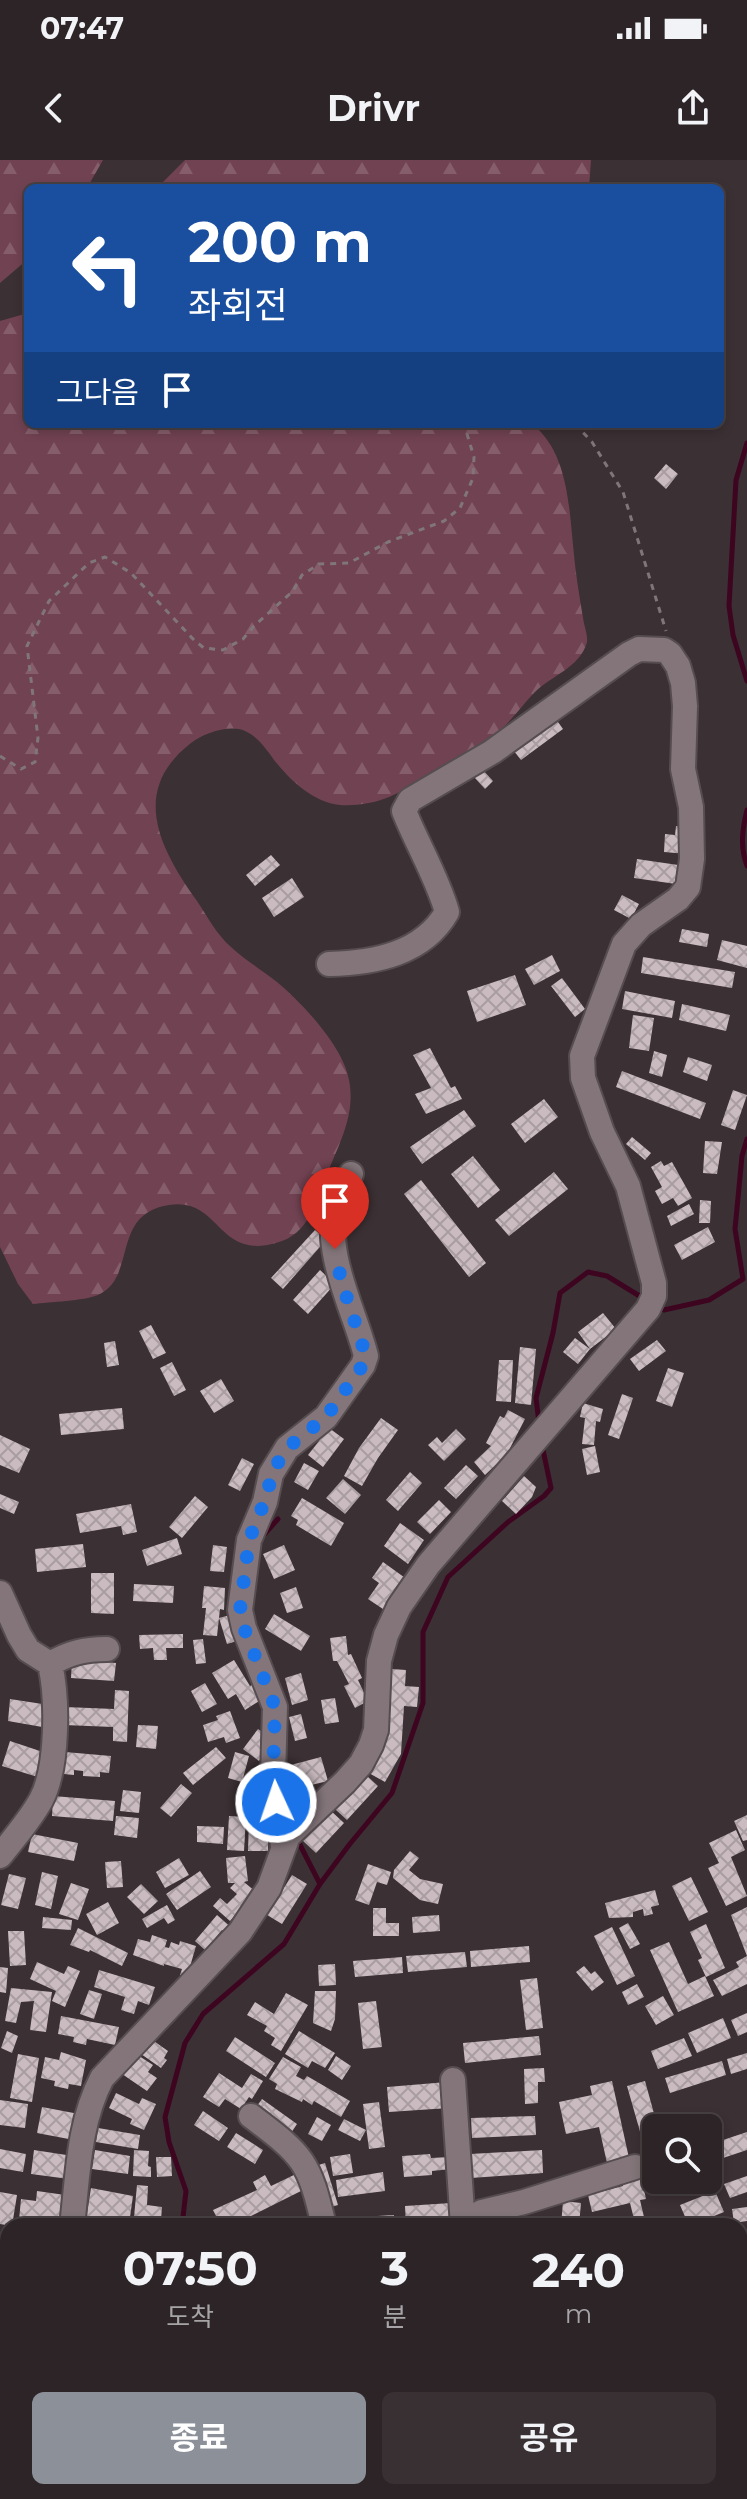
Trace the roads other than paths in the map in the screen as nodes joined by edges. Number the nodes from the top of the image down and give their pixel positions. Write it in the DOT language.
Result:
graph roads {
  1 [pos="329,964"];
  2 [pos="351,1174"];
  3 [pos="0,1593"];
  4 [pos="107,1649"];
  5 [pos="50,1664"];
  6 [pos="289,1836"];
  7 [pos="0,1856"];
  8 [pos="453,2080"];
  9 [pos="251,2116"];
  10 [pos="635,2167"];
  11 [pos="73,2218"];
  12 [pos="322,2218"];
  13 [pos="463,2218"];
  14 [pos="472,2218"];
  1 -- 6 [label="street"];
  2 -- 6 [label="street"];
  3 -- 5 [label="street"];
  4 -- 5 [label="street"];
  5 -- 7 [label="street"];
  6 -- 11 [label="street"];
  8 -- 13 [label="street"];
  9 -- 12 [label="street"];
  10 -- 14 [label="street"];
}
